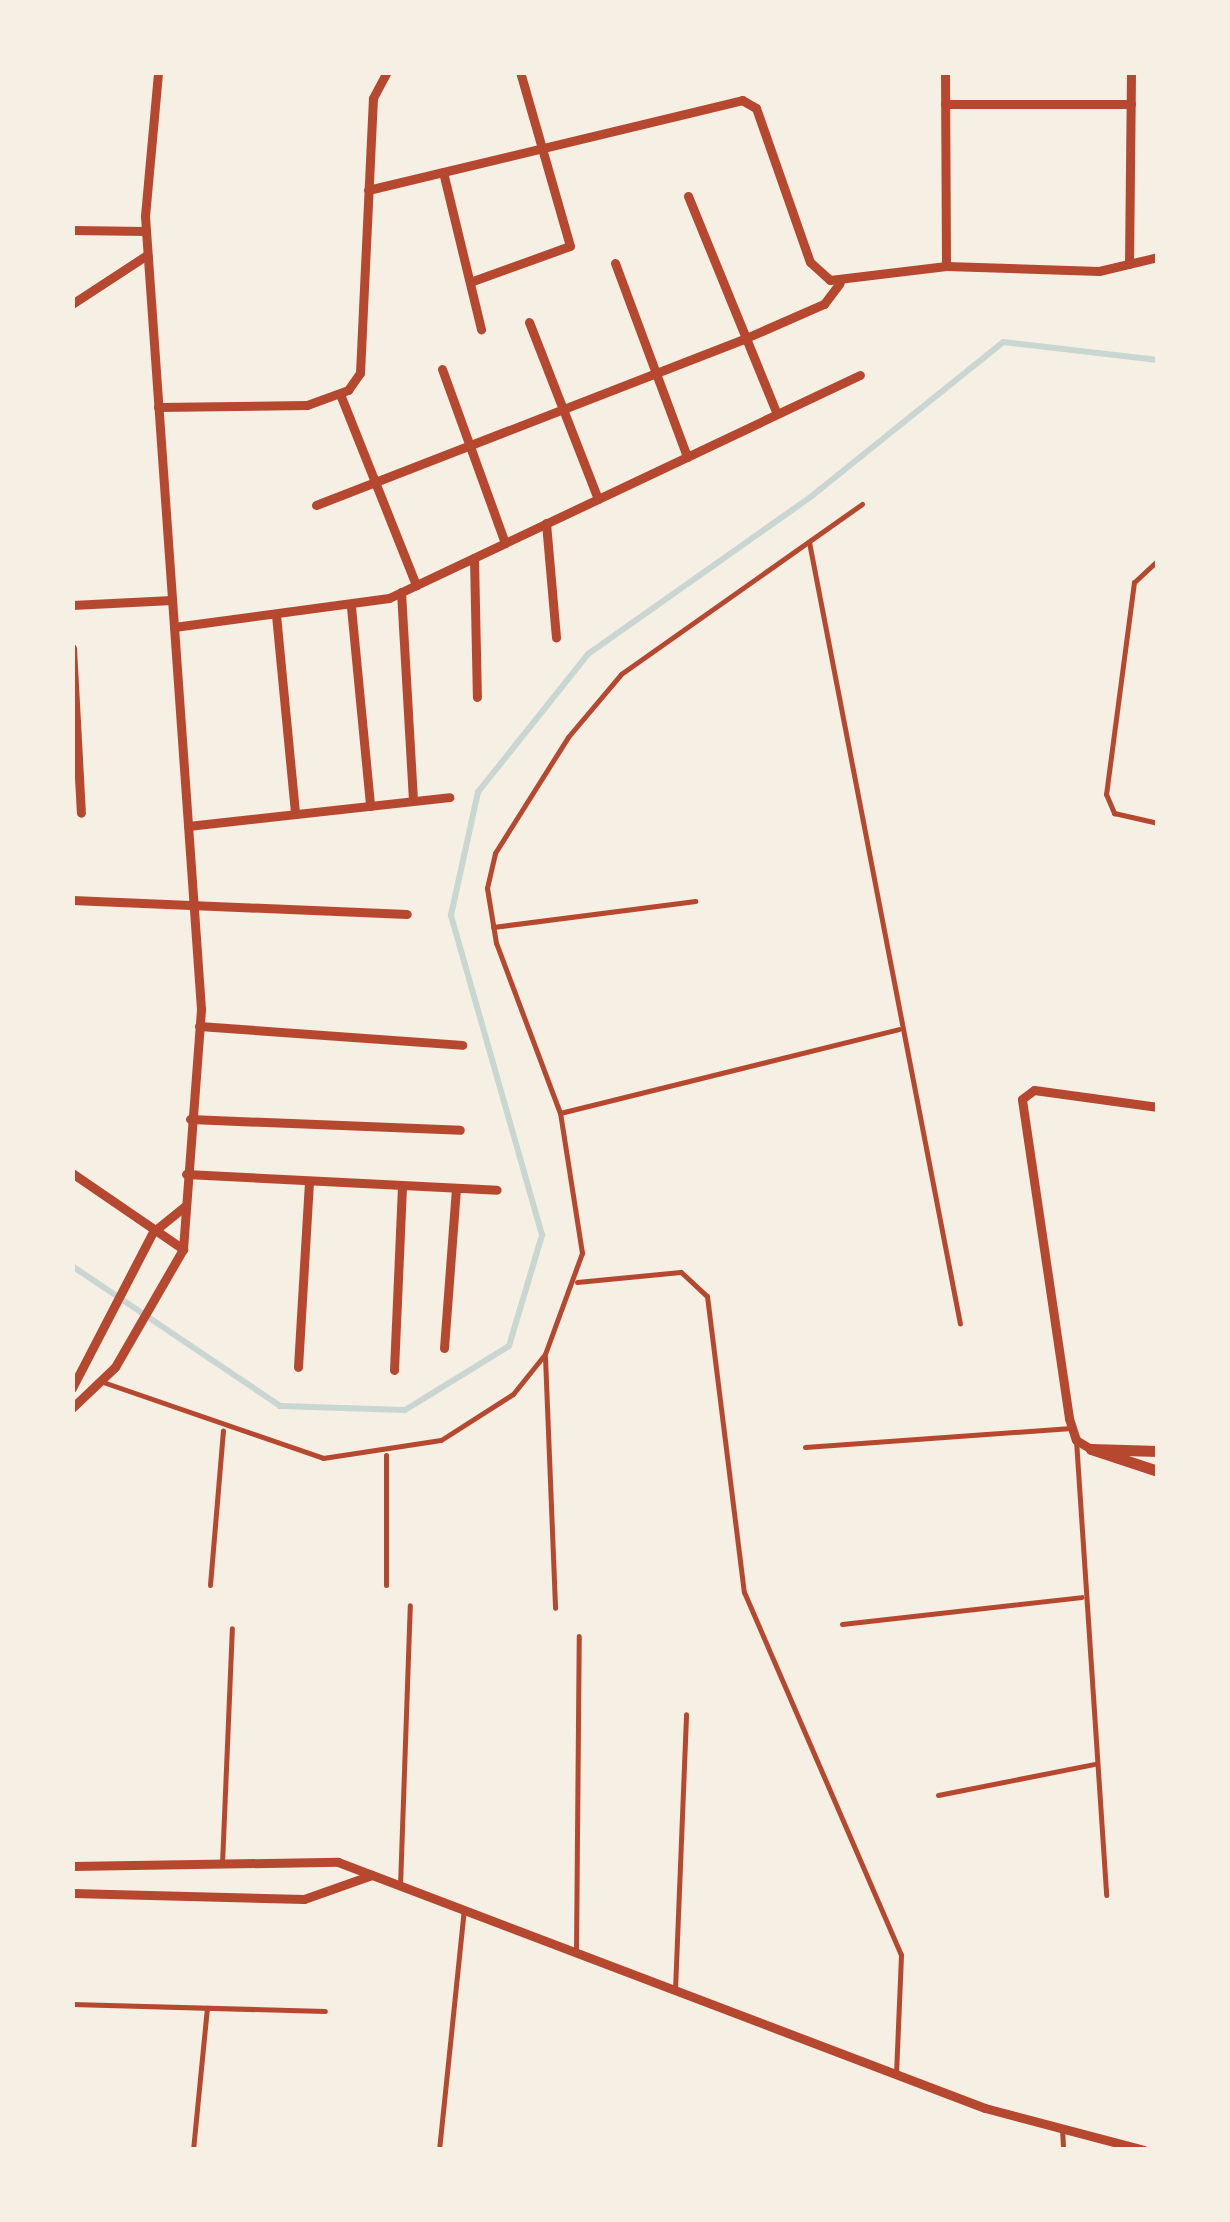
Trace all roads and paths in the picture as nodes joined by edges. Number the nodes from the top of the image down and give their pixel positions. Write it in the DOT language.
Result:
graph roads {
  1 [pos="158,72"];
  2 [pos="387,72"];
  3 [pos="520,72"];
  4 [pos="945,72"];
  5 [pos="1131,72"];
  6 [pos="945,104"];
  7 [pos="1131,104"];
  8 [pos="545,149"];
  9 [pos="443,172"];
  10 [pos="368,190"];
  11 [pos="688,196"];
  12 [pos="72,230"];
  13 [pos="146,231"];
  14 [pos="148,255"];
  15 [pos="1158,257"];
  16 [pos="614,263"];
  17 [pos="1129,264"];
  18 [pos="946,266"];
  19 [pos="470,282"];
  20 [pos="840,282"];
  21 [pos="72,304"];
  22 [pos="530,322"];
  23 [pos="482,329"];
  24 [pos="746,338"];
  25 [pos="442,369"];
  26 [pos="656,373"];
  27 [pos="860,375"];
  28 [pos="340,394"];
  29 [pos="158,407"];
  30 [pos="563,409"];
  31 [pos="777,414"];
  32 [pos="470,446"];
  33 [pos="687,456"];
  34 [pos="376,484"];
  35 [pos="598,499"];
  36 [pos="862,504"];
  37 [pos="316,505"];
  38 [pos="546,523"];
  39 [pos="505,542"];
  40 [pos="809,542"];
  41 [pos="474,558"];
  42 [pos="1158,560"];
  43 [pos="416,585"];
  44 [pos="400,592"];
  45 [pos="172,600"];
  46 [pos="72,605"];
  47 [pos="351,607"];
  48 [pos="276,616"];
  49 [pos="174,627"];
  50 [pos="556,638"];
  51 [pos="72,648"];
  52 [pos="477,697"];
  53 [pos="449,797"];
  54 [pos="413,801"];
  55 [pos="370,806"];
  56 [pos="81,813"];
  57 [pos="295,814"];
  58 [pos="1158,822"];
  59 [pos="188,826"];
  60 [pos="72,900"];
  61 [pos="695,901"];
  62 [pos="193,904"];
  63 [pos="407,914"];
  64 [pos="493,928"];
  65 [pos="199,1026"];
  66 [pos="899,1029"];
  67 [pos="462,1044"];
  68 [pos="1158,1107"];
  69 [pos="560,1113"];
  70 [pos="190,1120"];
  71 [pos="460,1130"];
  72 [pos="72,1173"];
  73 [pos="186,1174"];
  74 [pos="309,1183"];
  75 [pos="402,1188"];
  76 [pos="456,1190"];
  77 [pos="497,1190"];
  78 [pos="184,1206"];
  79 [pos="153,1232"];
  80 [pos="183,1250"];
  81 [pos="576,1282"];
  82 [pos="960,1324"];
  83 [pos="444,1348"];
  84 [pos="545,1354"];
  85 [pos="298,1367"];
  86 [pos="394,1370"];
  87 [pos="100,1381"];
  88 [pos="72,1388"];
  89 [pos="72,1408"];
  90 [pos="1072,1428"];
  91 [pos="223,1431"];
  92 [pos="1076,1440"];
  93 [pos="805,1448"];
  94 [pos="1092,1449"];
  95 [pos="1158,1451"];
  96 [pos="386,1455"];
  97 [pos="1158,1471"];
  98 [pos="210,1584"];
  99 [pos="386,1585"];
  100 [pos="1081,1596"];
  101 [pos="410,1606"];
  102 [pos="555,1608"];
  103 [pos="842,1624"];
  104 [pos="232,1628"];
  105 [pos="578,1636"];
  106 [pos="686,1714"];
  107 [pos="1095,1764"];
  108 [pos="938,1795"];
  109 [pos="222,1864"];
  110 [pos="72,1866"];
  111 [pos="372,1875"];
  112 [pos="400,1886"];
  113 [pos="72,1893"];
  114 [pos="1106,1894"];
  115 [pos="464,1910"];
  116 [pos="576,1952"];
  117 [pos="674,1990"];
  118 [pos="72,2004"];
  119 [pos="207,2008"];
  120 [pos="324,2012"];
  121 [pos="896,2074"];
  122 [pos="1062,2128"];
  123 [pos="193,2150"];
  124 [pos="439,2150"];
  125 [pos="1063,2150"];
  126 [pos="1144,2150"];
  1 -- 13 [label="street"];
  2 -- 10 [label="street"];
  3 -- 8 [label="street"];
  4 -- 6 [label="street"];
  5 -- 7 [label="street"];
  6 -- 7 [label="street"];
  6 -- 18 [label="street"];
  7 -- 17 [label="street"];
  8 -- 9 [label="street"];
  8 -- 19 [label="street"];
  8 -- 20 [label="street"];
  9 -- 10 [label="street"];
  9 -- 19 [label="street"];
  10 -- 28 [label="street"];
  11 -- 24 [label="street"];
  12 -- 13 [label="street"];
  13 -- 14 [label="street"];
  14 -- 21 [label="street"];
  14 -- 29 [label="street"];
  15 -- 17 [label="street"];
  16 -- 26 [label="street"];
  17 -- 18 [label="street"];
  18 -- 20 [label="street"];
  19 -- 23 [label="street"];
  20 -- 24 [label="street"];
  22 -- 30 [label="street"];
  24 -- 26 [label="street"];
  24 -- 31 [label="street"];
  25 -- 32 [label="street"];
  26 -- 30 [label="street"];
  26 -- 33 [label="street"];
  27 -- 31 [label="street"];
  28 -- 29 [label="street"];
  28 -- 34 [label="street"];
  29 -- 45 [label="street"];
  30 -- 32 [label="street"];
  30 -- 35 [label="street"];
  31 -- 33 [label="street"];
  32 -- 34 [label="street"];
  32 -- 39 [label="street"];
  33 -- 35 [label="street"];
  34 -- 37 [label="street"];
  34 -- 43 [label="street"];
  35 -- 38 [label="street"];
  36 -- 40 [label="lane"];
  38 -- 39 [label="street"];
  38 -- 50 [label="street"];
  39 -- 41 [label="street"];
  40 -- 64 [label="lane"];
  40 -- 66 [label="lane"];
  41 -- 43 [label="street"];
  41 -- 52 [label="street"];
  42 -- 58 [label="lane"];
  43 -- 44 [label="street"];
  44 -- 47 [label="street"];
  44 -- 54 [label="street"];
  45 -- 46 [label="street"];
  45 -- 49 [label="street"];
  47 -- 48 [label="street"];
  47 -- 55 [label="street"];
  48 -- 49 [label="street"];
  48 -- 57 [label="street"];
  49 -- 59 [label="street"];
  51 -- 56 [label="street"];
  53 -- 54 [label="street"];
  54 -- 55 [label="street"];
  55 -- 57 [label="street"];
  57 -- 59 [label="street"];
  59 -- 62 [label="street"];
  60 -- 62 [label="street"];
  61 -- 64 [label="lane"];
  62 -- 63 [label="street"];
  62 -- 65 [label="street"];
  64 -- 69 [label="lane"];
  65 -- 67 [label="street"];
  65 -- 70 [label="street"];
  66 -- 69 [label="lane"];
  66 -- 82 [label="lane"];
  68 -- 90 [label="street"];
  69 -- 81 [label="lane"];
  70 -- 71 [label="street"];
  70 -- 73 [label="street"];
  72 -- 79 [label="street"];
  73 -- 74 [label="street"];
  73 -- 78 [label="street"];
  74 -- 75 [label="street"];
  74 -- 85 [label="street"];
  75 -- 76 [label="street"];
  75 -- 86 [label="street"];
  76 -- 77 [label="street"];
  76 -- 83 [label="street"];
  78 -- 79 [label="street"];
  78 -- 80 [label="street"];
  79 -- 80 [label="street"];
  79 -- 88 [label="street"];
  80 -- 87 [label="street"];
  81 -- 84 [label="lane"];
  81 -- 121 [label="lane"];
  84 -- 96 [label="lane"];
  84 -- 102 [label="lane"];
  87 -- 89 [label="street"];
  87 -- 91 [label="lane"];
  90 -- 92 [label="street"];
  90 -- 93 [label="lane"];
  91 -- 96 [label="lane"];
  91 -- 98 [label="lane"];
  92 -- 94 [label="street"];
  92 -- 100 [label="lane"];
  94 -- 95 [label="street"];
  94 -- 97 [label="street"];
  96 -- 99 [label="lane"];
  100 -- 103 [label="lane"];
  100 -- 107 [label="lane"];
  101 -- 112 [label="lane"];
  104 -- 109 [label="lane"];
  105 -- 116 [label="lane"];
  106 -- 117 [label="lane"];
  107 -- 108 [label="lane"];
  107 -- 114 [label="lane"];
  109 -- 110 [label="street"];
  109 -- 111 [label="street"];
  111 -- 112 [label="street"];
  111 -- 113 [label="street"];
  112 -- 115 [label="street"];
  115 -- 116 [label="street"];
  115 -- 124 [label="lane"];
  116 -- 117 [label="street"];
  117 -- 121 [label="street"];
  118 -- 119 [label="lane"];
  119 -- 120 [label="lane"];
  119 -- 123 [label="lane"];
  121 -- 122 [label="street"];
  122 -- 125 [label="lane"];
  122 -- 126 [label="street"];
}
